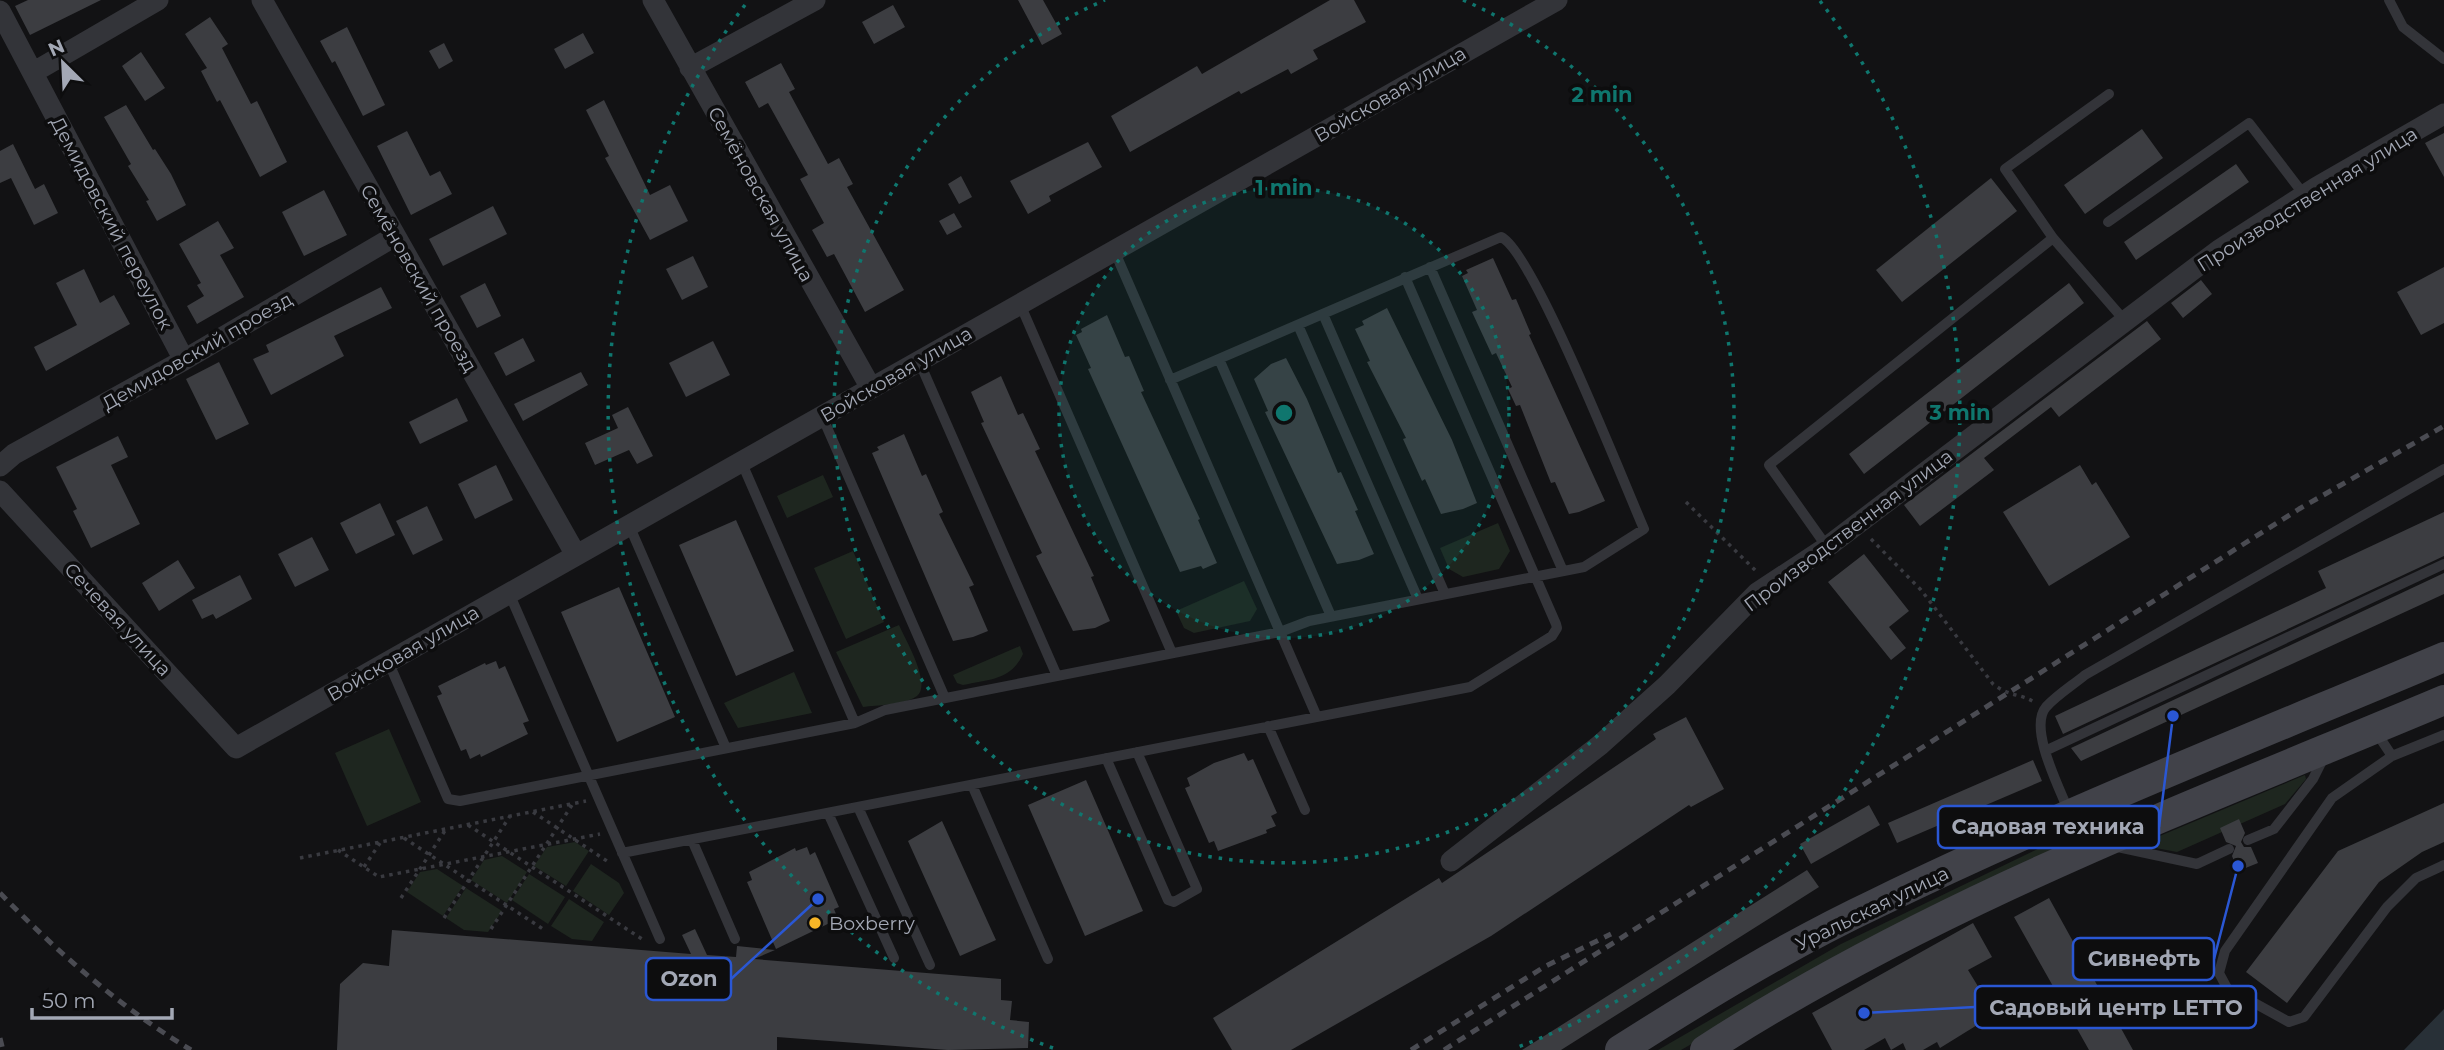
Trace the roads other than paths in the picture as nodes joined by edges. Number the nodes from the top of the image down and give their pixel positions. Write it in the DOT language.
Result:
graph roads {
  1 [pos="158,0"];
  2 [pos="262,0"];
  3 [pos="653,0"];
  4 [pos="815,0"];
  5 [pos="1557,0"];
  6 [pos="2389,0"];
  7 [pos="1529,7"];
  8 [pos="0,11"];
  9 [pos="2444,59"];
  10 [pos="690,68"];
  11 [pos="33,72"];
  12 [pos="2109,94"];
  13 [pos="2444,114"];
  14 [pos="2305,195"];
  15 [pos="2108,222"];
  16 [pos="395,236"];
  17 [pos="2053,238"];
  18 [pos="1114,250"];
  19 [pos="1430,267"];
  20 [pos="1405,278"];
  21 [pos="1020,304"];
  22 [pos="1322,314"];
  23 [pos="2124,321"];
  24 [pos="1298,324"];
  25 [pos="1219,359"];
  26 [pos="184,360"];
  27 [pos="919,360"];
  28 [pos="1170,380"];
  29 [pos="871,388"];
  30 [pos="822,416"];
  31 [pos="741,461"];
  32 [pos="0,466"];
  33 [pos="2444,469"];
  34 [pos="0,491"];
  35 [pos="628,525"];
  36 [pos="1827,547"];
  37 [pos="576,555"];
  38 [pos="2444,564"];
  39 [pos="1563,571"];
  40 [pos="1535,576"];
  41 [pos="509,593"];
  42 [pos="1445,594"];
  43 [pos="1418,599"];
  44 [pos="1331,617"];
  45 [pos="1280,632"];
  46 [pos="1172,653"];
  47 [pos="2444,657"];
  48 [pos="388,661"];
  49 [pos="1057,676"];
  50 [pos="945,698"];
  51 [pos="2444,701"];
  52 [pos="1317,717"];
  53 [pos="855,723"];
  54 [pos="1268,726"];
  55 [pos="2375,729"];
  56 [pos="2444,735"];
  57 [pos="236,748"];
  58 [pos="726,748"];
  59 [pos="2328,749"];
  60 [pos="2045,751"];
  61 [pos="1138,752"];
  62 [pos="2392,756"];
  63 [pos="1107,758"];
  64 [pos="589,775"];
  65 [pos="972,785"];
  66 [pos="858,807"];
  67 [pos="1305,810"];
  68 [pos="828,813"];
  69 [pos="2070,815"];
  70 [pos="692,840"];
  71 [pos="2248,840"];
  72 [pos="2095,848"];
  73 [pos="2229,849"];
  74 [pos="622,853"];
  75 [pos="1451,861"];
  76 [pos="2444,865"];
  77 [pos="660,939"];
  78 [pos="735,939"];
  79 [pos="894,958"];
  80 [pos="1048,959"];
  81 [pos="930,965"];
  82 [pos="1709,1049"];
  83 [pos="1620,1050"];
  1 -- 11 [label="street"];
  2 -- 16 [label="street, Семёновский проезд"];
  3 -- 10 [label="street, Семёновская улица"];
  4 -- 10 [label="street"];
  5 -- 7 [label="street, Войсковая улица"];
  6 -- 9 [label="lane"];
  7 -- 18 [label="street, Войсковая улица"];
  8 -- 11 [label="street, Демидовский переулок"];
  10 -- 29 [label="street, Семёновская улица"];
  11 -- 26 [label="street, Демидовский переулок"];
  12 -- 17 [label="lane"];
  13 -- 14 [label="street, Производственная улица"];
  14 -- 15 [label="lane"];
  14 -- 23 [label="street, Производственная улица"];
  16 -- 26 [label="street, Демидовский проезд"];
  16 -- 37 [label="street, Семёновский проезд"];
  17 -- 23 [label="lane"];
  17 -- 36 [label="lane"];
  18 -- 21 [label="street, Войсковая улица"];
  18 -- 28 [label="lane"];
  19 -- 20 [label="lane"];
  19 -- 39 [label="lane"];
  19 -- 39 [label="lane"];
  20 -- 22 [label="lane"];
  20 -- 40 [label="lane"];
  21 -- 27 [label="street, Войсковая улица"];
  21 -- 46 [label="lane"];
  22 -- 24 [label="lane"];
  22 -- 42 [label="lane"];
  23 -- 36 [label="street, Производственная улица"];
  24 -- 25 [label="lane"];
  24 -- 43 [label="lane"];
  25 -- 28 [label="lane"];
  25 -- 44 [label="lane"];
  26 -- 32 [label="street, Демидовский проезд"];
  27 -- 29 [label="street, Войсковая улица"];
  27 -- 49 [label="lane"];
  28 -- 45 [label="lane"];
  29 -- 30 [label="street, Войсковая улица"];
  30 -- 31 [label="street, Войсковая улица"];
  30 -- 50 [label="lane"];
  31 -- 35 [label="street, Войсковая улица"];
  31 -- 53 [label="lane"];
  33 -- 60 [label="lane"];
  34 -- 57 [label="street, Сечевая улица"];
  35 -- 37 [label="street, Войсковая улица"];
  35 -- 58 [label="lane"];
  36 -- 75 [label="street, Производственная улица"];
  37 -- 41 [label="street, Войсковая улица"];
  38 -- 60 [label="lane"];
  39 -- 40 [label="lane"];
  40 -- 42 [label="lane"];
  40 -- 52 [label="lane"];
  41 -- 48 [label="street, Войсковая улица"];
  41 -- 64 [label="lane"];
  42 -- 43 [label="lane"];
  43 -- 44 [label="lane"];
  44 -- 45 [label="lane"];
  45 -- 46 [label="lane"];
  45 -- 52 [label="lane"];
  46 -- 49 [label="lane"];
  47 -- 69 [label="main road, Уральская улица"];
  48 -- 57 [label="street, Войсковая улица"];
  48 -- 64 [label="lane"];
  49 -- 50 [label="lane"];
  50 -- 53 [label="lane"];
  51 -- 55 [label="main road, Уральская улица"];
  52 -- 54 [label="lane"];
  53 -- 58 [label="lane"];
  54 -- 61 [label="lane"];
  54 -- 67 [label="lane"];
  55 -- 59 [label="main road, Уральская улица"];
  55 -- 62 [label="lane"];
  56 -- 62 [label="lane"];
  58 -- 64 [label="lane"];
  59 -- 71 [label="lane"];
  59 -- 72 [label="main road, Уральская улица"];
  60 -- 69 [label="lane"];
  61 -- 63 [label="lane"];
  61 -- 63 [label="lane"];
  62 -- 76 [label="lane"];
  63 -- 65 [label="lane"];
  64 -- 74 [label="lane"];
  65 -- 66 [label="lane"];
  65 -- 80 [label="lane"];
  66 -- 68 [label="lane"];
  66 -- 81 [label="lane"];
  68 -- 70 [label="lane"];
  68 -- 79 [label="lane"];
  69 -- 72 [label="street"];
  69 -- 83 [label="main road, Уральская улица"];
  70 -- 74 [label="lane"];
  70 -- 78 [label="lane"];
  72 -- 73 [label="lane"];
  72 -- 82 [label="main road, Уральская улица"];
  74 -- 77 [label="lane"];
}
